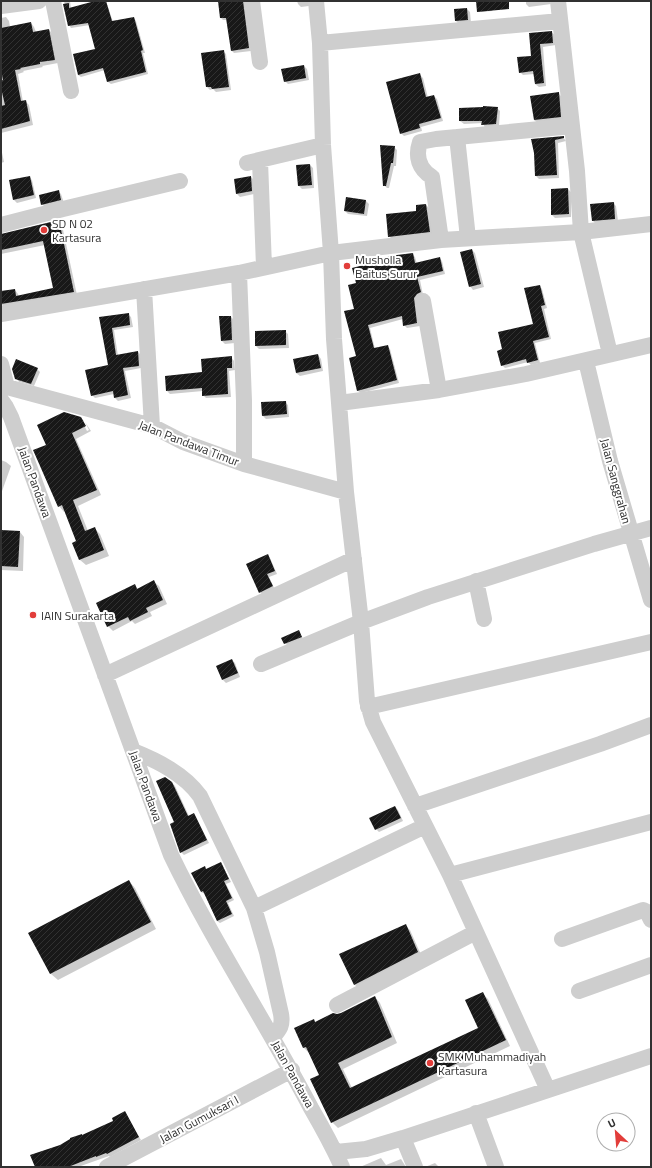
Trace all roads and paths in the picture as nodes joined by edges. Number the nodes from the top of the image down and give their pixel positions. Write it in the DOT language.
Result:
graph roads {
  1 [pos="39,1"];
  2 [pos="53,1"];
  3 [pos="252,1"];
  4 [pos="316,1"];
  5 [pos="558,1"];
  6 [pos="1,6"];
  7 [pos="560,22"];
  8 [pos="320,43"];
  9 [pos="260,62"];
  10 [pos="71,91"];
  11 [pos="572,126"];
  12 [pos="457,137"];
  13 [pos="323,145"];
  14 [pos="180,181"];
  15 [pos="651,224"];
  16 [pos="1,225"];
  17 [pos="581,232"];
  18 [pos="468,238"];
  19 [pos="441,240"];
  20 [pos="331,253"];
  21 [pos="264,267"];
  22 [pos="239,273"];
  23 [pos="144,289"];
  24 [pos="423,301"];
  25 [pos="1,314"];
  26 [pos="651,345"];
  27 [pos="610,354"];
  28 [pos="586,360"];
  29 [pos="1,364"];
  30 [pos="439,390"];
  31 [pos="3,396"];
  32 [pos="339,403"];
  33 [pos="152,426"];
  34 [pos="244,464"];
  35 [pos="346,492"];
  36 [pos="651,528"];
  37 [pos="630,534"];
  38 [pos="354,559"];
  39 [pos="476,581"];
  40 [pos="651,600"];
  41 [pos="484,619"];
  42 [pos="361,622"];
  43 [pos="651,642"];
  44 [pos="261,664"];
  45 [pos="105,675"];
  46 [pos="368,707"];
  47 [pos="651,725"];
  48 [pos="133,751"];
  49 [pos="415,806"];
  50 [pos="651,822"];
  51 [pos="425,826"];
  52 [pos="450,875"];
  53 [pos="254,908"];
  54 [pos="651,920"];
  55 [pos="476,932"];
  56 [pos="562,939"];
  57 [pos="651,965"];
  58 [pos="579,991"];
  59 [pos="337,1005"];
  60 [pos="273,1037"];
  61 [pos="651,1056"];
  62 [pos="292,1070"];
  63 [pos="548,1090"];
  64 [pos="476,1114"];
  65 [pos="403,1138"];
  66 [pos="336,1152"];
  67 [pos="107,1167"];
  68 [pos="342,1167"];
  69 [pos="414,1167"];
  70 [pos="496,1167"];
  1 -- 6 [label="street"];
  2 -- 10 [label="street"];
  3 -- 9 [label="street"];
  4 -- 8 [label="street"];
  5 -- 7 [label="street"];
  7 -- 8 [label="street"];
  7 -- 11 [label="street"];
  8 -- 13 [label="street"];
  11 -- 12 [label="street"];
  11 -- 17 [label="street"];
  12 -- 18 [label="street"];
  12 -- 19 [label="street"];
  13 -- 20 [label="street"];
  13 -- 21 [label="street"];
  14 -- 16 [label="street"];
  15 -- 17 [label="street"];
  17 -- 18 [label="street"];
  17 -- 27 [label="street"];
  18 -- 19 [label="street"];
  19 -- 20 [label="street"];
  20 -- 21 [label="street"];
  20 -- 32 [label="street"];
  21 -- 22 [label="street"];
  22 -- 23 [label="street"];
  22 -- 34 [label="street"];
  23 -- 25 [label="street"];
  23 -- 33 [label="street"];
  24 -- 30 [label="street"];
  26 -- 27 [label="street"];
  27 -- 28 [label="street"];
  28 -- 30 [label="street"];
  28 -- 37 [label="street, Jalan Sanggrahan"];
  29 -- 31 [label="street, Jalan Pandawa"];
  30 -- 32 [label="street"];
  31 -- 33 [label="street, Jalan Pandawa Timur"];
  31 -- 45 [label="street, Jalan Pandawa"];
  32 -- 35 [label="street"];
  33 -- 34 [label="street, Jalan Pandawa Timur"];
  34 -- 35 [label="street, Jalan Pandawa Timur"];
  35 -- 38 [label="street"];
  36 -- 37 [label="street"];
  37 -- 39 [label="street"];
  37 -- 40 [label="street, Jalan Sanggrahan"];
  38 -- 42 [label="street"];
  38 -- 45 [label="street"];
  39 -- 41 [label="street"];
  39 -- 42 [label="street"];
  42 -- 44 [label="street"];
  42 -- 46 [label="street"];
  43 -- 46 [label="street"];
  45 -- 48 [label="street, Jalan Pandawa"];
  46 -- 49 [label="street"];
  47 -- 49 [label="street"];
  48 -- 53 [label="street"];
  48 -- 60 [label="street, Jalan Pandawa"];
  49 -- 51 [label="street"];
  50 -- 52 [label="street"];
  51 -- 52 [label="street"];
  51 -- 53 [label="street"];
  52 -- 55 [label="street"];
  53 -- 60 [label="street"];
  54 -- 56 [label="street"];
  55 -- 59 [label="street"];
  55 -- 63 [label="street"];
  57 -- 58 [label="street"];
  60 -- 62 [label="street, Jalan Pandawa"];
  61 -- 63 [label="street"];
  62 -- 66 [label="street, Jalan Pandawa"];
  62 -- 67 [label="street, Jalan Gumuksari I"];
  63 -- 64 [label="street"];
  64 -- 65 [label="street"];
  64 -- 70 [label="street"];
  65 -- 66 [label="street"];
  65 -- 69 [label="street"];
  66 -- 68 [label="street, Jalan Pandawa"];
}
